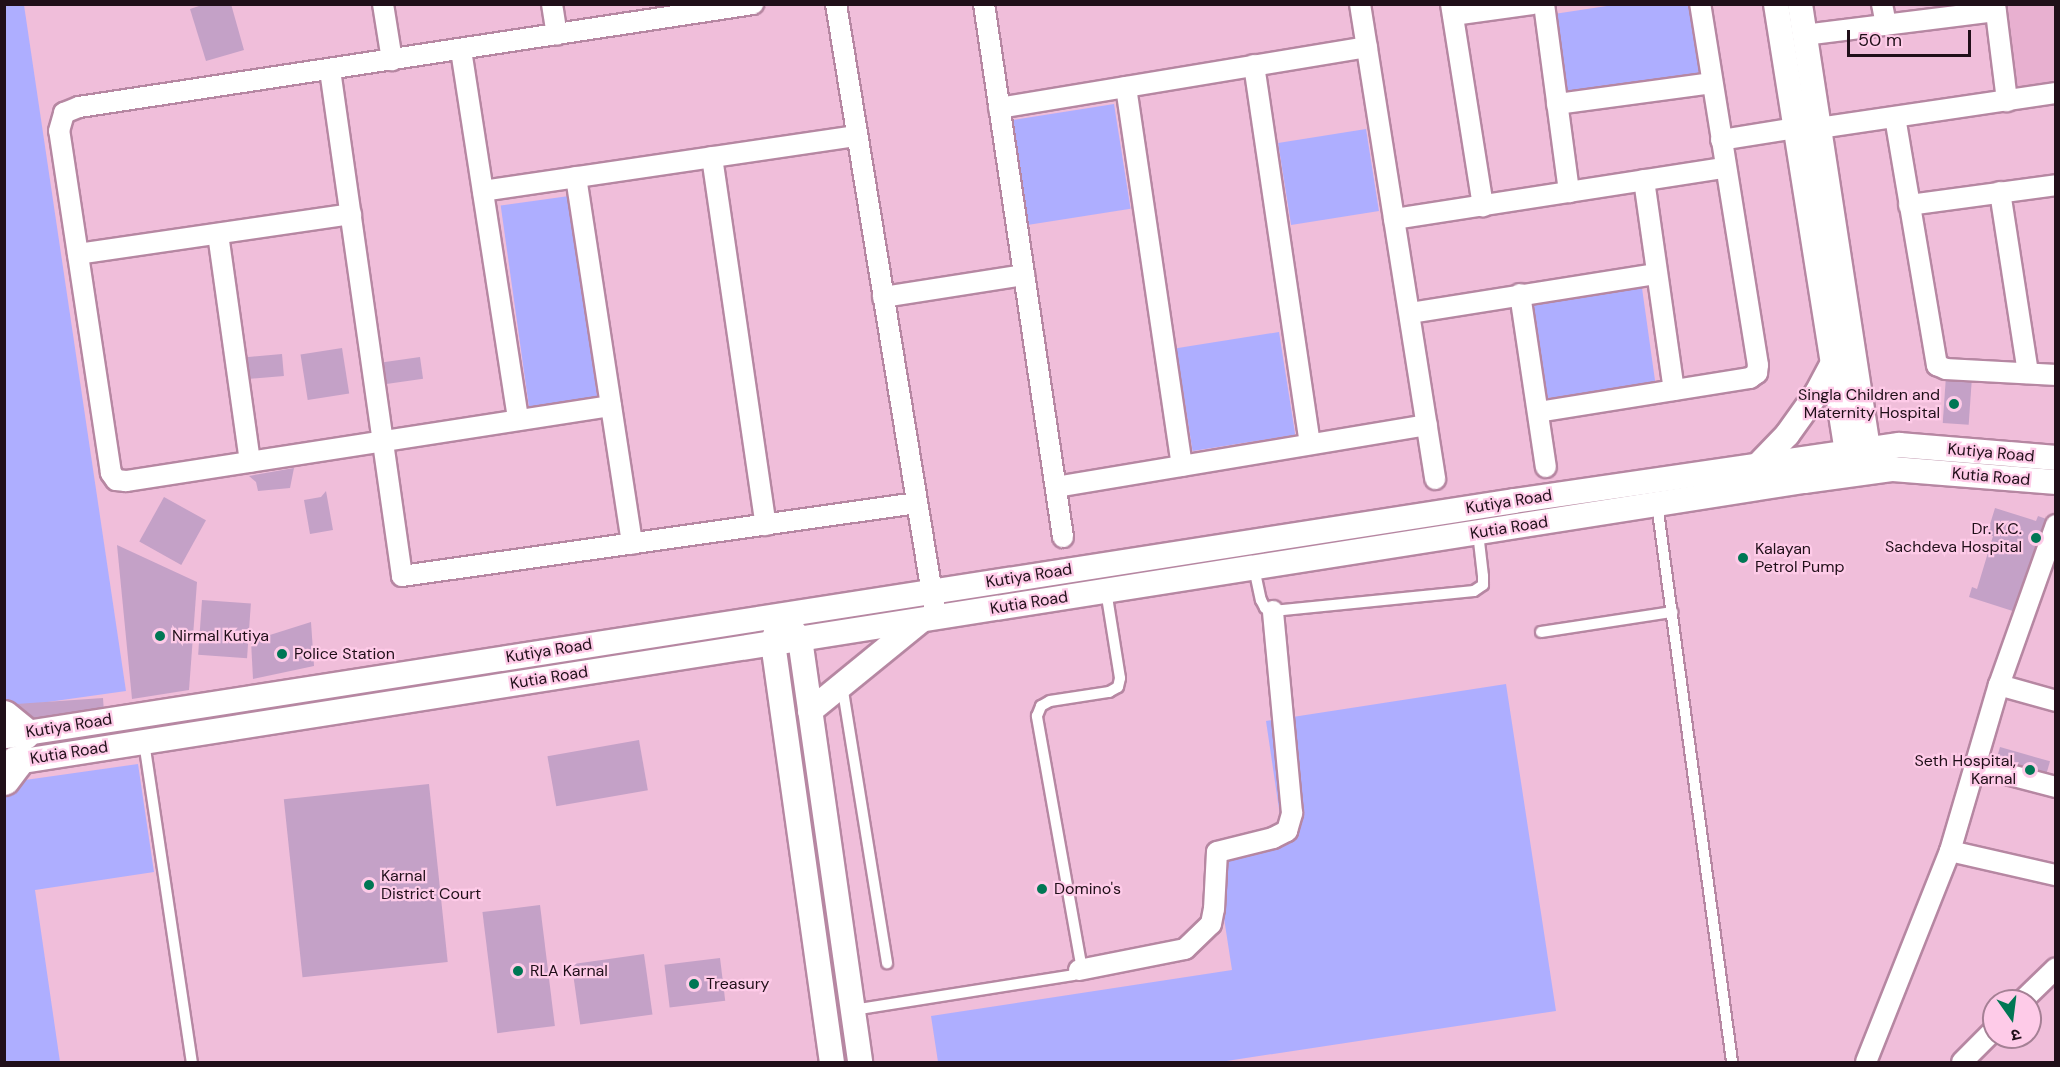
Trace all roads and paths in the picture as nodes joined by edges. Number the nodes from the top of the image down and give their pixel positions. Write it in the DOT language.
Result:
graph roads {
  1 [pos="383,4"];
  2 [pos="552,4"];
  3 [pos="753,4"];
  4 [pos="836,4"];
  5 [pos="984,4"];
  6 [pos="1360,4"];
  7 [pos="1532,4"];
  8 [pos="1544,4"];
  9 [pos="1700,4"];
  10 [pos="1776,4"];
  11 [pos="1800,4"];
  12 [pos="1882,4"];
  13 [pos="1996,8"];
  14 [pos="1452,10"];
  15 [pos="1886,25"];
  16 [pos="557,35"];
  17 [pos="1804,35"];
  18 [pos="1366,46"];
  19 [pos="461,50"];
  20 [pos="392,60"];
  21 [pos="1254,65"];
  22 [pos="330,70"];
  23 [pos="1712,83"];
  24 [pos="1126,87"];
  25 [pos="2055,93"];
  26 [pos="2007,101"];
  27 [pos="1557,104"];
  28 [pos="999,108"];
  29 [pos="1895,117"];
  30 [pos="1807,128"];
  31 [pos="857,136"];
  32 [pos="1721,140"];
  33 [pos="712,157"];
  34 [pos="1725,168"];
  35 [pos="576,177"];
  36 [pos="1644,180"];
  37 [pos="2055,185"];
  38 [pos="483,191"];
  39 [pos="1569,192"];
  40 [pos="2000,192"];
  41 [pos="1909,205"];
  42 [pos="1483,206"];
  43 [pos="351,214"];
  44 [pos="1394,219"];
  45 [pos="218,234"];
  46 [pos="78,254"];
  47 [pos="1656,274"];
  48 [pos="1024,275"];
  49 [pos="1520,294"];
  50 [pos="884,297"];
  51 [pos="1410,313"];
  52 [pos="1833,363"];
  53 [pos="2028,373"];
  54 [pos="2055,375"];
  55 [pos="1674,390"];
  56 [pos="611,406"];
  57 [pos="1538,412"];
  58 [pos="518,420"];
  59 [pos="1427,425"];
  60 [pos="383,442"];
  61 [pos="1310,444"];
  62 [pos="1858,451"];
  63 [pos="2055,458"];
  64 [pos="250,462"];
  65 [pos="1758,465"];
  66 [pos="1182,466"];
  67 [pos="1546,467"];
  68 [pos="1861,473"];
  69 [pos="1435,479"];
  70 [pos="2055,482"];
  71 [pos="1056,487"];
  72 [pos="917,503"];
  73 [pos="1657,504"];
  74 [pos="766,525"];
  75 [pos="2055,525"];
  76 [pos="1478,533"];
  77 [pos="1063,537"];
  78 [pos="632,544"];
  79 [pos="1254,568"];
  80 [pos="931,591"];
  81 [pos="1106,591"];
  82 [pos="1273,611"];
  83 [pos="1672,612"];
  84 [pos="781,615"];
  85 [pos="928,619"];
  86 [pos="1541,632"];
  87 [pos="800,639"];
  88 [pos="773,643"];
  89 [pos="842,685"];
  90 [pos="1999,685"];
  91 [pos="2055,701"];
  92 [pos="810,711"];
  93 [pos="141,715"];
  94 [pos="144,742"];
  95 [pos="10,748"];
  96 [pos="1976,766"];
  97 [pos="2055,788"];
  98 [pos="830,848"];
  99 [pos="1950,851"];
  100 [pos="802,852"];
  101 [pos="2055,875"];
  102 [pos="886,963"];
  103 [pos="2055,968"];
  104 [pos="1079,970"];
  105 [pos="2034,989"];
  106 [pos="853,1010"];
  107 [pos="1982,1046"];
  108 [pos="1972,1060"];
  109 [pos="192,1062"];
  110 [pos="832,1062"];
  111 [pos="860,1062"];
  112 [pos="1732,1062"];
  113 [pos="1866,1062"];
  1 -- 20 [label="street"];
  2 -- 16 [label="street"];
  3 -- 16 [label="street"];
  4 -- 31 [label="street"];
  5 -- 28 [label="street"];
  6 -- 18 [label="street"];
  7 -- 14 [label="street"];
  8 -- 27 [label="street"];
  9 -- 23 [label="street"];
  10 -- 30 [label="street"];
  11 -- 17 [label="street"];
  12 -- 15 [label="street"];
  13 -- 15 [label="street"];
  13 -- 26 [label="street"];
  14 -- 42 [label="street"];
  15 -- 17 [label="street"];
  16 -- 19 [label="street"];
  17 -- 30 [label="street"];
  18 -- 21 [label="street"];
  18 -- 44 [label="street"];
  19 -- 20 [label="street"];
  19 -- 38 [label="street"];
  20 -- 22 [label="street"];
  21 -- 24 [label="street"];
  21 -- 61 [label="street"];
  22 -- 43 [label="street"];
  22 -- 46 [label="street"];
  23 -- 27 [label="street"];
  23 -- 32 [label="street"];
  24 -- 28 [label="street"];
  24 -- 66 [label="street"];
  25 -- 26 [label="street"];
  26 -- 29 [label="street"];
  27 -- 39 [label="street"];
  28 -- 48 [label="street"];
  29 -- 30 [label="street"];
  29 -- 41 [label="street"];
  30 -- 32 [label="street"];
  30 -- 52 [label="street"];
  30 -- 62 [label="street"];
  31 -- 33 [label="street"];
  31 -- 50 [label="street"];
  32 -- 34 [label="street"];
  33 -- 35 [label="street"];
  33 -- 74 [label="street"];
  34 -- 36 [label="street"];
  34 -- 55 [label="street"];
  35 -- 38 [label="street"];
  35 -- 56 [label="street"];
  36 -- 39 [label="street"];
  36 -- 47 [label="street"];
  37 -- 40 [label="street"];
  38 -- 58 [label="street"];
  39 -- 42 [label="street"];
  40 -- 41 [label="street"];
  40 -- 53 [label="street"];
  41 -- 53 [label="street"];
  42 -- 44 [label="street"];
  43 -- 45 [label="street"];
  43 -- 60 [label="street"];
  44 -- 51 [label="street"];
  45 -- 46 [label="street"];
  45 -- 64 [label="street"];
  46 -- 64 [label="street"];
  47 -- 49 [label="street"];
  47 -- 55 [label="street"];
  48 -- 50 [label="street"];
  48 -- 71 [label="street"];
  49 -- 51 [label="street"];
  49 -- 57 [label="street"];
  50 -- 72 [label="street"];
  51 -- 59 [label="street"];
  52 -- 62 [label="street"];
  52 -- 65 [label="street"];
  53 -- 54 [label="street"];
  55 -- 57 [label="street"];
  56 -- 58 [label="street"];
  56 -- 78 [label="street"];
  57 -- 67 [label="street"];
  58 -- 60 [label="street"];
  59 -- 61 [label="street"];
  59 -- 69 [label="street"];
  60 -- 64 [label="street"];
  60 -- 78 [label="street"];
  61 -- 66 [label="street"];
  62 -- 63 [label="street, Kutiya Road"];
  62 -- 65 [label="street, Kutiya Road"];
  62 -- 68 [label="street"];
  65 -- 80 [label="street, Kutiya Road"];
  66 -- 71 [label="street"];
  68 -- 70 [label="street, Kutia Road"];
  68 -- 73 [label="street, Kutia Road"];
  71 -- 77 [label="street"];
  72 -- 74 [label="street"];
  72 -- 80 [label="street"];
  73 -- 76 [label="street, Kutia Road"];
  73 -- 83 [label="lane"];
  74 -- 78 [label="street"];
  75 -- 90 [label="street"];
  76 -- 79 [label="street, Kutia Road"];
  76 -- 82 [label="lane"];
  79 -- 81 [label="street, Kutia Road"];
  79 -- 82 [label="lane"];
  80 -- 84 [label="street, Kutiya Road"];
  80 -- 85 [label="street"];
  81 -- 85 [label="street, Kutia Road"];
  81 -- 104 [label="lane"];
  82 -- 104 [label="street"];
  83 -- 86 [label="lane"];
  83 -- 112 [label="lane"];
  84 -- 87 [label="street"];
  84 -- 88 [label="street"];
  84 -- 93 [label="street, Kutiya Road"];
  85 -- 87 [label="street, Kutia Road"];
  85 -- 89 [label="street"];
  87 -- 88 [label="street, Kutia Road"];
  87 -- 92 [label="street"];
  88 -- 94 [label="street, Kutia Road"];
  88 -- 100 [label="street"];
  89 -- 92 [label="street"];
  89 -- 102 [label="lane"];
  90 -- 91 [label="street"];
  90 -- 96 [label="street"];
  92 -- 98 [label="street"];
  93 -- 94 [label="street"];
  93 -- 95 [label="street, Kutiya Road"];
  94 -- 95 [label="street, Kutia Road"];
  94 -- 109 [label="lane"];
  96 -- 97 [label="street"];
  96 -- 99 [label="street"];
  98 -- 100 [label="street"];
  98 -- 106 [label="street"];
  99 -- 101 [label="street"];
  99 -- 113 [label="street"];
  100 -- 110 [label="street"];
  103 -- 105 [label="street"];
  104 -- 106 [label="lane"];
  106 -- 111 [label="street"];
  107 -- 108 [label="street"];
}
